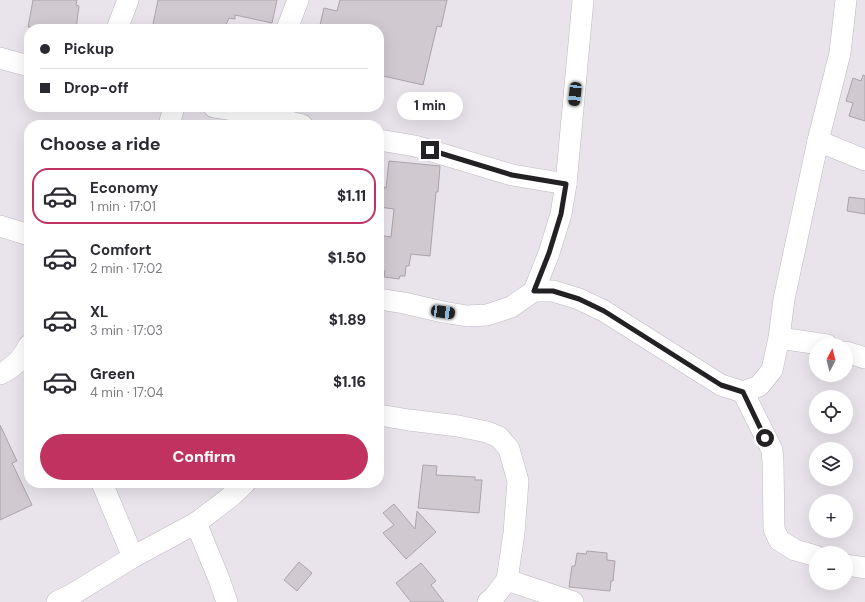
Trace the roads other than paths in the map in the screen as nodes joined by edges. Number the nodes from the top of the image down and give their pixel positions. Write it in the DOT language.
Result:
graph roads {
  1 [pos="128,0"];
  2 [pos="298,0"];
  3 [pos="583,0"];
  4 [pos="846,0"];
  5 [pos="119,24"];
  6 [pos="289,24"];
  7 [pos="0,58"];
  8 [pos="24,65"];
  9 [pos="262,112"];
  10 [pos="280,120"];
  11 [pos="384,141"];
  12 [pos="818,141"];
  13 [pos="865,160"];
  14 [pos="566,184"];
  15 [pos="0,226"];
  16 [pos="24,233"];
  17 [pos="534,291"];
  18 [pos="384,300"];
  19 [pos="780,338"];
  20 [pos="809,342"];
  21 [pos="853,354"];
  22 [pos="24,355"];
  23 [pos="865,358"];
  24 [pos="0,374"];
  25 [pos="743,392"];
  26 [pos="384,416"];
  27 [pos="104,488"];
  28 [pos="239,488"];
  29 [pos="196,523"];
  30 [pos="809,554"];
  31 [pos="133,557"];
  32 [pos="853,566"];
  33 [pos="865,568"];
  34 [pos="507,580"];
  35 [pos="57,602"];
  36 [pos="227,602"];
  37 [pos="488,602"];
  38 [pos="573,602"];
  1 -- 5 [label="street"];
  2 -- 6 [label="street"];
  3 -- 14 [label="street"];
  4 -- 12 [label="street"];
  7 -- 8 [label="street"];
  9 -- 10 [label="street"];
  11 -- 14 [label="street"];
  12 -- 13 [label="street"];
  12 -- 19 [label="street"];
  14 -- 17 [label="street"];
  15 -- 16 [label="street"];
  17 -- 18 [label="street"];
  17 -- 25 [label="street"];
  19 -- 20 [label="street"];
  19 -- 25 [label="street"];
  21 -- 23 [label="street"];
  22 -- 24 [label="street"];
  25 -- 30 [label="street"];
  26 -- 34 [label="street"];
  27 -- 31 [label="street"];
  28 -- 29 [label="street"];
  29 -- 31 [label="street"];
  29 -- 36 [label="street"];
  31 -- 35 [label="street"];
  32 -- 33 [label="street"];
  34 -- 37 [label="street"];
  34 -- 38 [label="street"];
}
